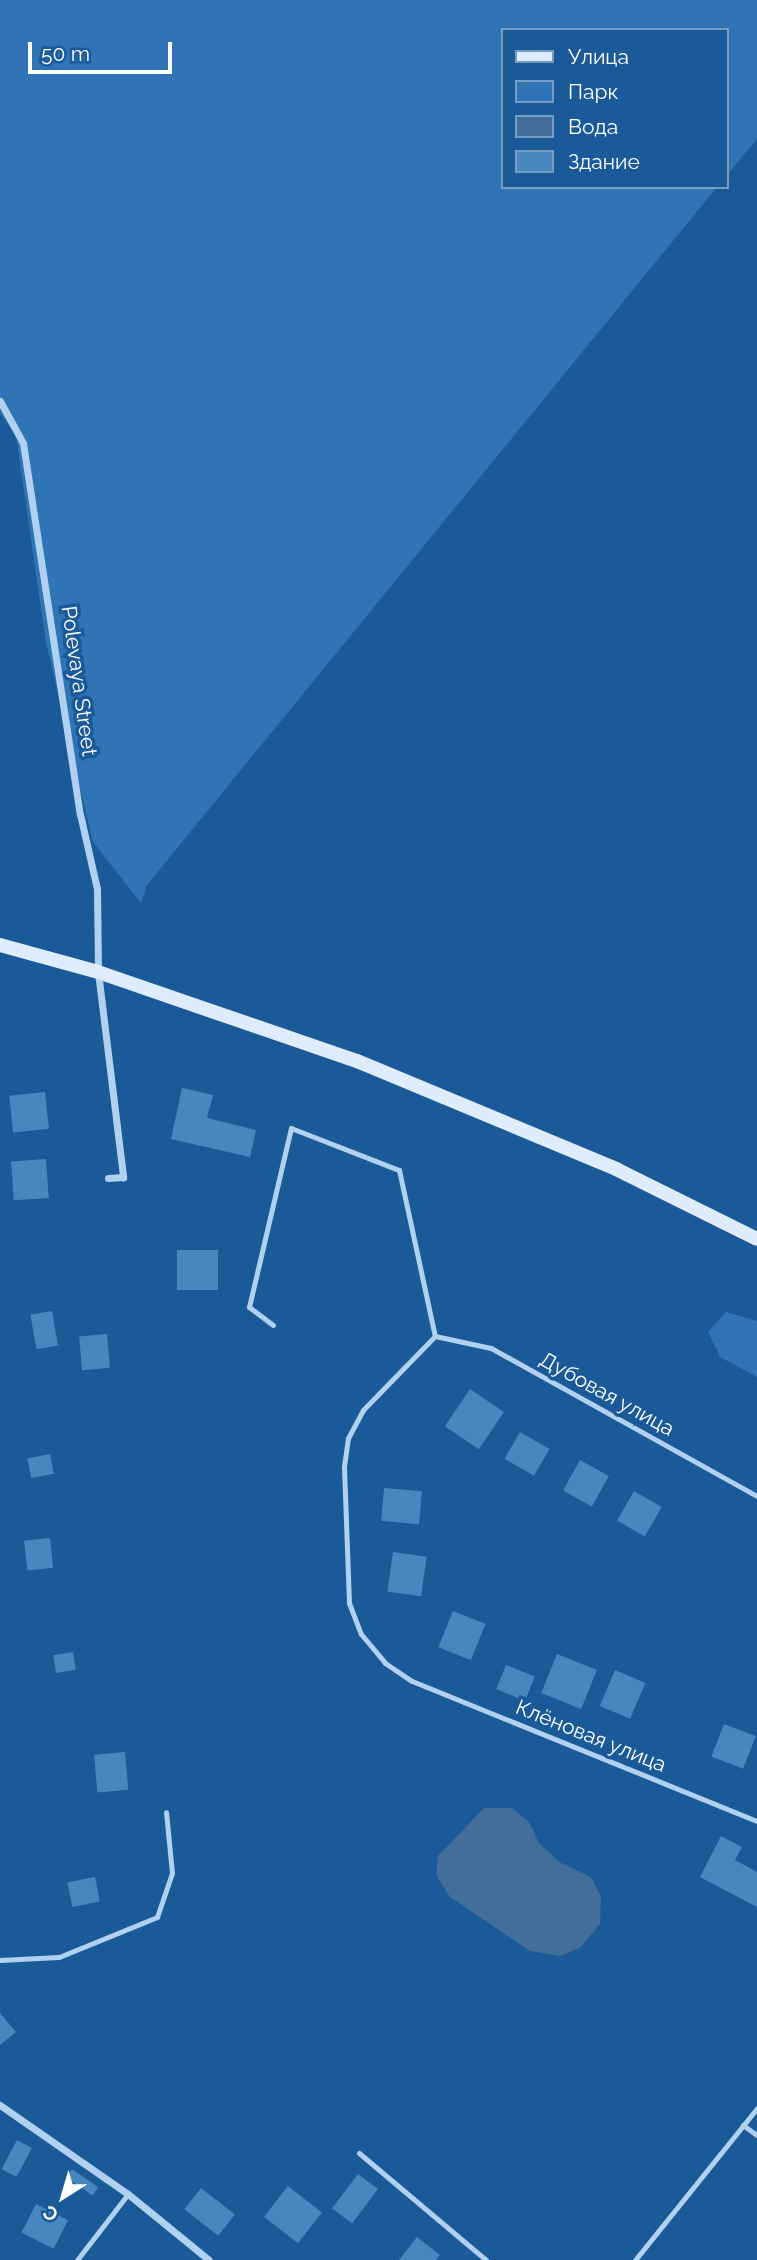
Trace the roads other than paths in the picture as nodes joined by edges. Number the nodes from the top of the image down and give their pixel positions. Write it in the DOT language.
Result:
graph roads {
  1 [pos="0,401"];
  2 [pos="0,945"];
  3 [pos="98,972"];
  4 [pos="108,1178"];
  5 [pos="757,1239"];
  6 [pos="273,1325"];
  7 [pos="435,1336"];
  8 [pos="757,1496"];
  9 [pos="166,1812"];
  10 [pos="757,1821"];
  11 [pos="0,1959"];
  12 [pos="0,2105"];
  13 [pos="757,2108"];
  14 [pos="743,2125"];
  15 [pos="757,2135"];
  16 [pos="359,2153"];
  17 [pos="128,2194"];
  18 [pos="77,2260"];
  19 [pos="209,2260"];
  20 [pos="486,2260"];
  21 [pos="635,2260"];
  1 -- 3 [label="street, Polevaya Street"];
  2 -- 3 [label="street"];
  3 -- 4 [label="street, Polevaya Street"];
  3 -- 5 [label="street"];
  6 -- 7 [label="lane"];
  7 -- 8 [label="lane, Дубовая улица"];
  7 -- 10 [label="lane, Клёновая улица"];
  9 -- 11 [label="lane"];
  12 -- 17 [label="street"];
  13 -- 14 [label="lane"];
  14 -- 15 [label="lane"];
  14 -- 21 [label="lane"];
  16 -- 20 [label="lane"];
  17 -- 18 [label="lane"];
  17 -- 19 [label="street"];
}
